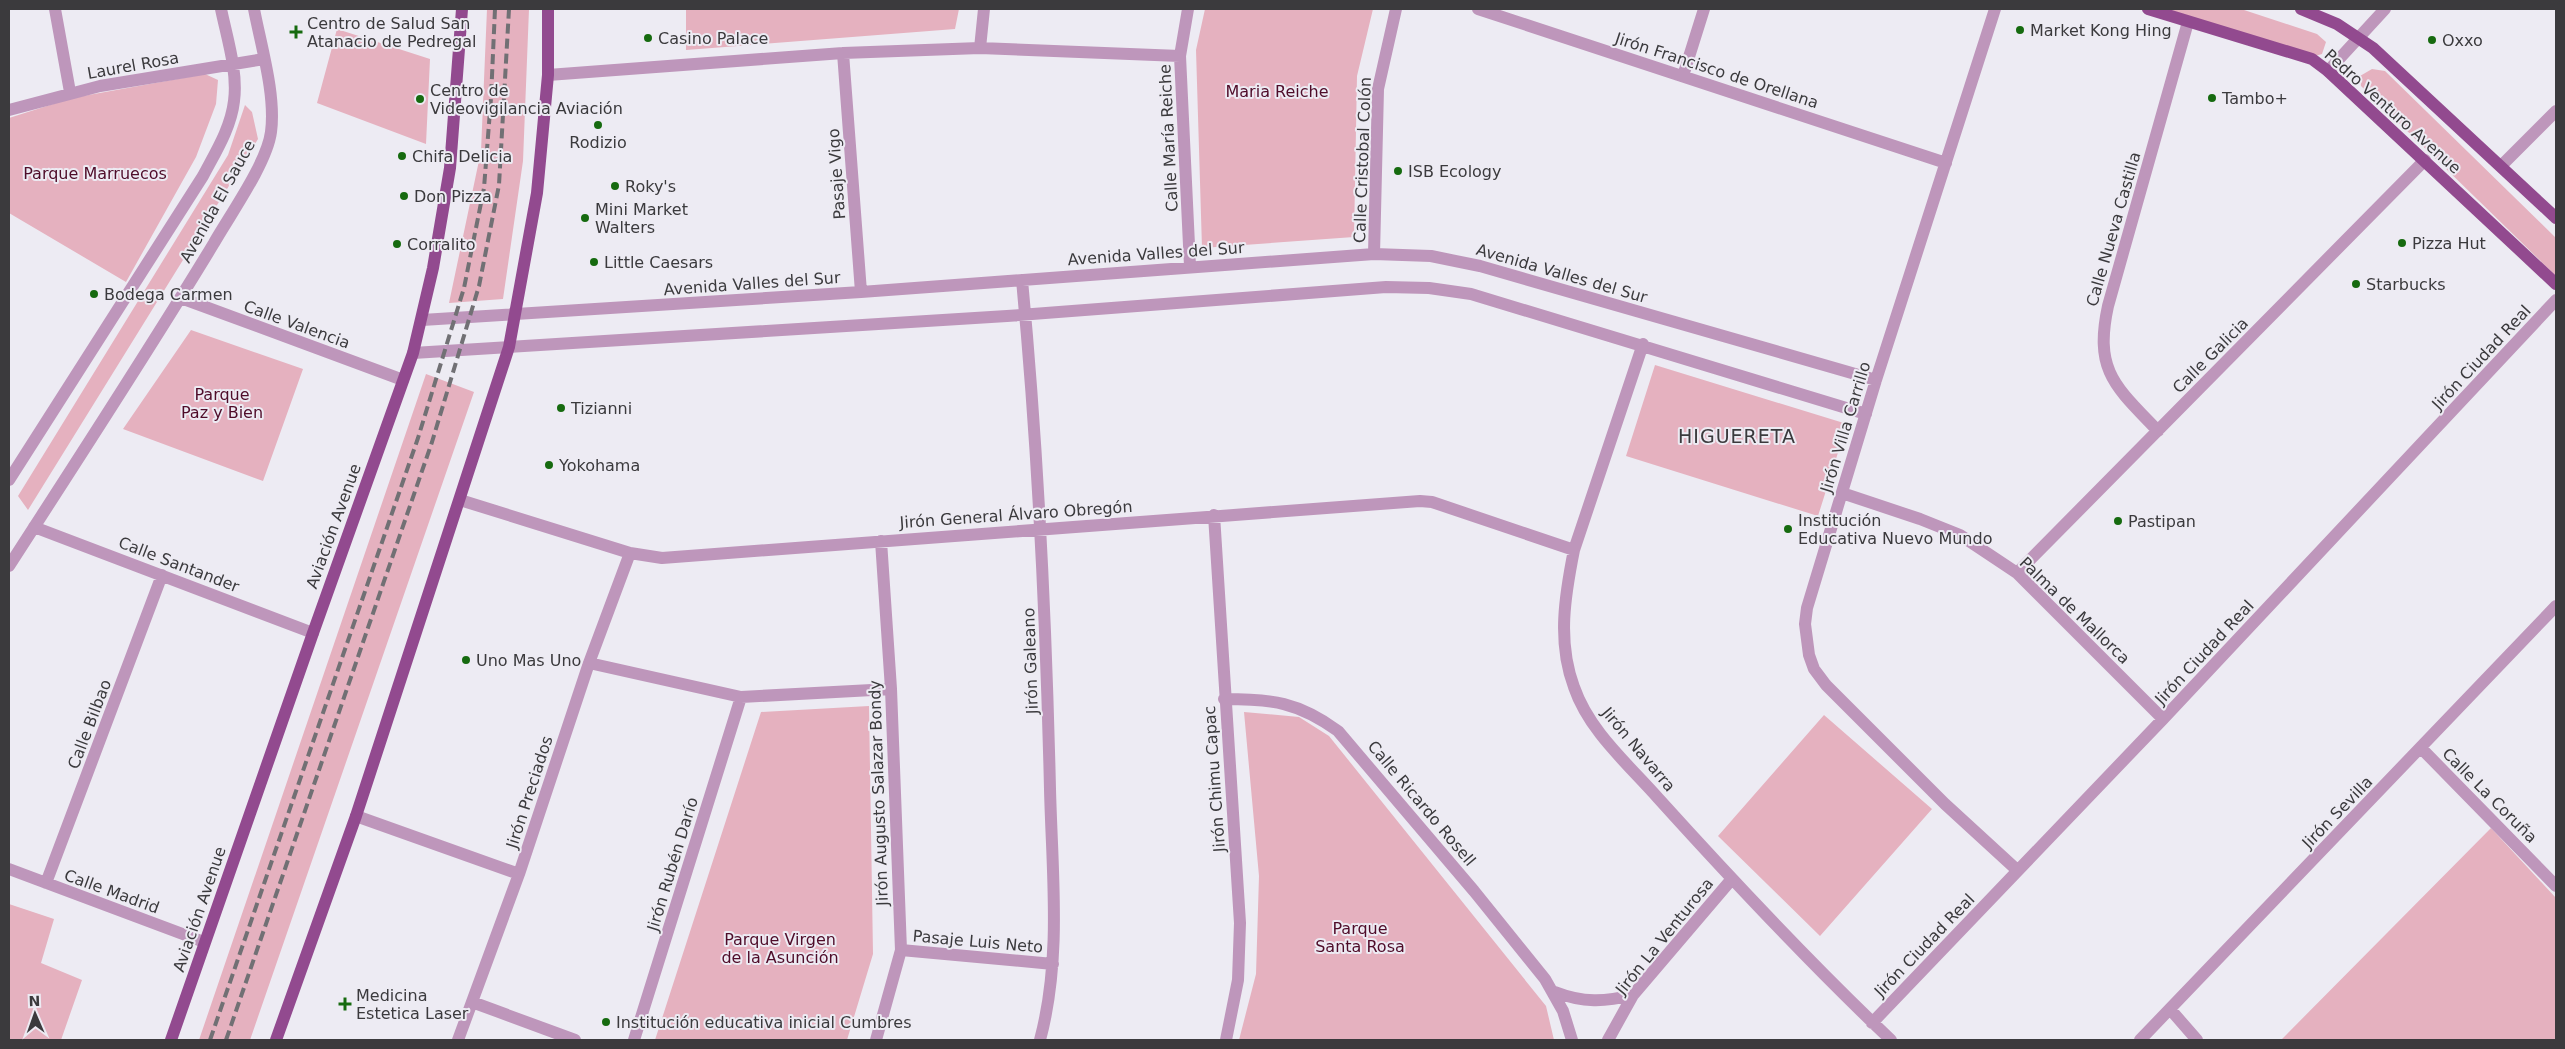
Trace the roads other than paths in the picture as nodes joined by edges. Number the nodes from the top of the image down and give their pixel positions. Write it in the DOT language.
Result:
graph roads {
  1 [pos="55,9"];
  2 [pos="221,9"];
  3 [pos="254,9"];
  4 [pos="462,9"];
  5 [pos="548,9"];
  6 [pos="984,9"];
  7 [pos="1188,9"];
  8 [pos="1396,9"];
  9 [pos="1478,9"];
  10 [pos="1704,9"];
  11 [pos="1995,9"];
  12 [pos="2148,9"];
  13 [pos="2300,9"];
  14 [pos="2385,9"];
  15 [pos="2188,22"];
  16 [pos="2358,37"];
  17 [pos="980,48"];
  18 [pos="843,53"];
  19 [pos="1180,56"];
  20 [pos="264,59"];
  21 [pos="232,64"];
  22 [pos="2328,71"];
  23 [pos="548,75"];
  24 [pos="1683,76"];
  25 [pos="70,92"];
  26 [pos="9,110"];
  27 [pos="2556,111"];
  28 [pos="2426,160"];
  29 [pos="1946,162"];
  30 [pos="2501,166"];
  31 [pos="2556,218"];
  32 [pos="1374,254"];
  33 [pos="1190,266"];
  34 [pos="1022,280"];
  35 [pos="2556,284"];
  36 [pos="861,292"];
  37 [pos="180,298"];
  38 [pos="2556,300"];
  39 [pos="516,314"];
  40 [pos="1025,314"];
  41 [pos="422,320"];
  42 [pos="1643,344"];
  43 [pos="509,346"];
  44 [pos="413,353"];
  45 [pos="403,380"];
  46 [pos="1876,380"];
  47 [pos="1866,414"];
  48 [pos="2158,431"];
  49 [pos="9,480"];
  50 [pos="1842,493"];
  51 [pos="460,500"];
  52 [pos="1214,515"];
  53 [pos="34,526"];
  54 [pos="1040,529"];
  55 [pos="881,541"];
  56 [pos="1574,550"];
  57 [pos="630,553"];
  58 [pos="9,566"];
  59 [pos="2018,573"];
  60 [pos="162,575"];
  61 [pos="2556,606"];
  62 [pos="313,632"];
  63 [pos="589,662"];
  64 [pos="891,689"];
  65 [pos="741,697"];
  66 [pos="1224,699"];
  67 [pos="2163,720"];
  68 [pos="2421,748"];
  69 [pos="356,816"];
  70 [pos="9,869"];
  71 [pos="2017,870"];
  72 [pos="519,874"];
  73 [pos="1731,880"];
  74 [pos="46,884"];
  75 [pos="2556,886"];
  76 [pos="204,942"];
  77 [pos="901,950"];
  78 [pos="1053,964"];
  79 [pos="1555,992"];
  80 [pos="1633,994"];
  81 [pos="472,1002"];
  82 [pos="2170,1009"];
  83 [pos="1872,1023"];
  84 [pos="172,1040"];
  85 [pos="276,1040"];
  86 [pos="458,1040"];
  87 [pos="576,1040"];
  88 [pos="634,1040"];
  89 [pos="876,1040"];
  90 [pos="1040,1040"];
  91 [pos="1226,1040"];
  92 [pos="1572,1040"];
  93 [pos="1608,1040"];
  94 [pos="1891,1040"];
  95 [pos="2140,1040"];
  96 [pos="2197,1040"];
  1 -- 25 [label="street"];
  2 -- 21 [label="street, Avenida El Sauce"];
  3 -- 20 [label="street, Avenida El Sauce"];
  4 -- 41 [label="main road, Aviación Avenue"];
  5 -- 23 [label="main road"];
  6 -- 17 [label="street"];
  7 -- 19 [label="street, Calle María Reiche"];
  8 -- 32 [label="street, Calle Cristobal Colón"];
  9 -- 24 [label="street, Jirón Francisco de Orellana"];
  10 -- 24 [label="street"];
  11 -- 29 [label="street, Jirón Villa Carrillo"];
  12 -- 15 [label="main road, Pedro Venturo Avenue"];
  13 -- 16 [label="main road, Pedro Venturo Avenue"];
  14 -- 16 [label="street"];
  15 -- 22 [label="main road, Pedro Venturo Avenue"];
  15 -- 48 [label="street, Calle Nueva Castilla"];
  16 -- 22 [label="street"];
  16 -- 30 [label="main road, Pedro Venturo Avenue"];
  17 -- 18 [label="street"];
  17 -- 19 [label="street"];
  18 -- 23 [label="street"];
  18 -- 36 [label="street, Pasaje Vigo"];
  19 -- 33 [label="street, Calle María Reiche"];
  20 -- 21 [label="street, Laurel Rosa"];
  20 -- 37 [label="street, Avenida El Sauce"];
  21 -- 25 [label="street, Laurel Rosa"];
  21 -- 49 [label="street, Avenida El Sauce"];
  22 -- 28 [label="main road, Pedro Venturo Avenue"];
  23 -- 39 [label="main road"];
  24 -- 29 [label="street, Jirón Francisco de Orellana"];
  25 -- 26 [label="street, Laurel Rosa"];
  27 -- 30 [label="street"];
  28 -- 35 [label="main road, Pedro Venturo Avenue"];
  28 -- 48 [label="street, Calle Galicia"];
  29 -- 46 [label="street, Jirón Villa Carrillo"];
  30 -- 31 [label="main road, Pedro Venturo Avenue"];
  32 -- 33 [label="street, Avenida Valles del Sur"];
  32 -- 46 [label="street, Avenida Valles del Sur"];
  33 -- 34 [label="street, Avenida Valles del Sur"];
  34 -- 36 [label="street, Avenida Valles del Sur"];
  34 -- 40 [label="street, Jirón Galeano"];
  36 -- 39 [label="street, Avenida Valles del Sur"];
  37 -- 45 [label="street, Calle Valencia"];
  37 -- 53 [label="street, Avenida El Sauce"];
  38 -- 67 [label="street, Jirón Ciudad Real"];
  39 -- 41 [label="street, Avenida Valles del Sur"];
  39 -- 43 [label="main road"];
  40 -- 42 [label="street"];
  40 -- 43 [label="street"];
  40 -- 54 [label="street, Jirón Galeano"];
  41 -- 44 [label="main road, Aviación Avenue"];
  42 -- 47 [label="street"];
  42 -- 56 [label="street, Jirón Navarra"];
  43 -- 44 [label="street"];
  43 -- 51 [label="main road"];
  44 -- 45 [label="main road, Aviación Avenue"];
  45 -- 62 [label="main road, Aviación Avenue"];
  46 -- 47 [label="street, Jirón Villa Carrillo"];
  47 -- 50 [label="street, Jirón Villa Carrillo"];
  48 -- 59 [label="street, Calle Galicia"];
  50 -- 59 [label="street, Palma de Mallorca"];
  50 -- 71 [label="street, Jirón Villa Carrillo"];
  51 -- 57 [label="street, Jirón General Álvaro Obregón"];
  51 -- 69 [label="main road"];
  52 -- 54 [label="street, Jirón General Álvaro Obregón"];
  52 -- 56 [label="street, Jirón General Álvaro Obregón"];
  52 -- 66 [label="street, Jirón Chimu Capac"];
  53 -- 58 [label="street, Avenida El Sauce"];
  53 -- 60 [label="street, Calle Santander"];
  54 -- 55 [label="street, Jirón General Álvaro Obregón"];
  54 -- 78 [label="street, Jirón Galeano"];
  55 -- 57 [label="street, Jirón General Álvaro Obregón"];
  55 -- 64 [label="street, Jirón Augusto Salazar Bondy"];
  56 -- 73 [label="street, Jirón Navarra"];
  57 -- 63 [label="street, Jirón Preciados"];
  59 -- 67 [label="street, Palma de Mallorca"];
  60 -- 62 [label="street, Calle Santander"];
  60 -- 74 [label="street, Calle Bilbao"];
  61 -- 68 [label="street, Jirón Sevilla"];
  62 -- 76 [label="main road, Aviación Avenue"];
  63 -- 65 [label="street"];
  63 -- 72 [label="street, Jirón Preciados"];
  64 -- 65 [label="street"];
  64 -- 77 [label="street, Jirón Augusto Salazar Bondy"];
  65 -- 88 [label="street, Jirón Rubén Darío"];
  66 -- 79 [label="street, Calle Ricardo Rosell"];
  66 -- 91 [label="street, Jirón Chimu Capac"];
  67 -- 71 [label="street, Jirón Ciudad Real"];
  68 -- 75 [label="street, Calle La Coruña"];
  68 -- 82 [label="street, Jirón Sevilla"];
  69 -- 72 [label="street"];
  69 -- 85 [label="main road"];
  70 -- 74 [label="street, Calle Madrid"];
  71 -- 83 [label="street, Jirón Ciudad Real"];
  72 -- 81 [label="street, Jirón Preciados"];
  73 -- 80 [label="street, Jirón La Venturosa"];
  73 -- 83 [label="street, Jirón Navarra"];
  74 -- 76 [label="street, Calle Madrid"];
  76 -- 84 [label="main road, Aviación Avenue"];
  77 -- 78 [label="street, Pasaje Luis Neto"];
  77 -- 89 [label="street, Jirón Augusto Salazar Bondy"];
  78 -- 90 [label="street, Jirón Galeano"];
  79 -- 80 [label="street"];
  79 -- 92 [label="street, Calle Ricardo Rosell"];
  80 -- 93 [label="street, Jirón La Venturosa"];
  81 -- 86 [label="street, Jirón Preciados"];
  81 -- 87 [label="street"];
  82 -- 95 [label="street, Jirón Sevilla"];
  82 -- 96 [label="street"];
  83 -- 94 [label="street, Jirón Navarra"];
}
